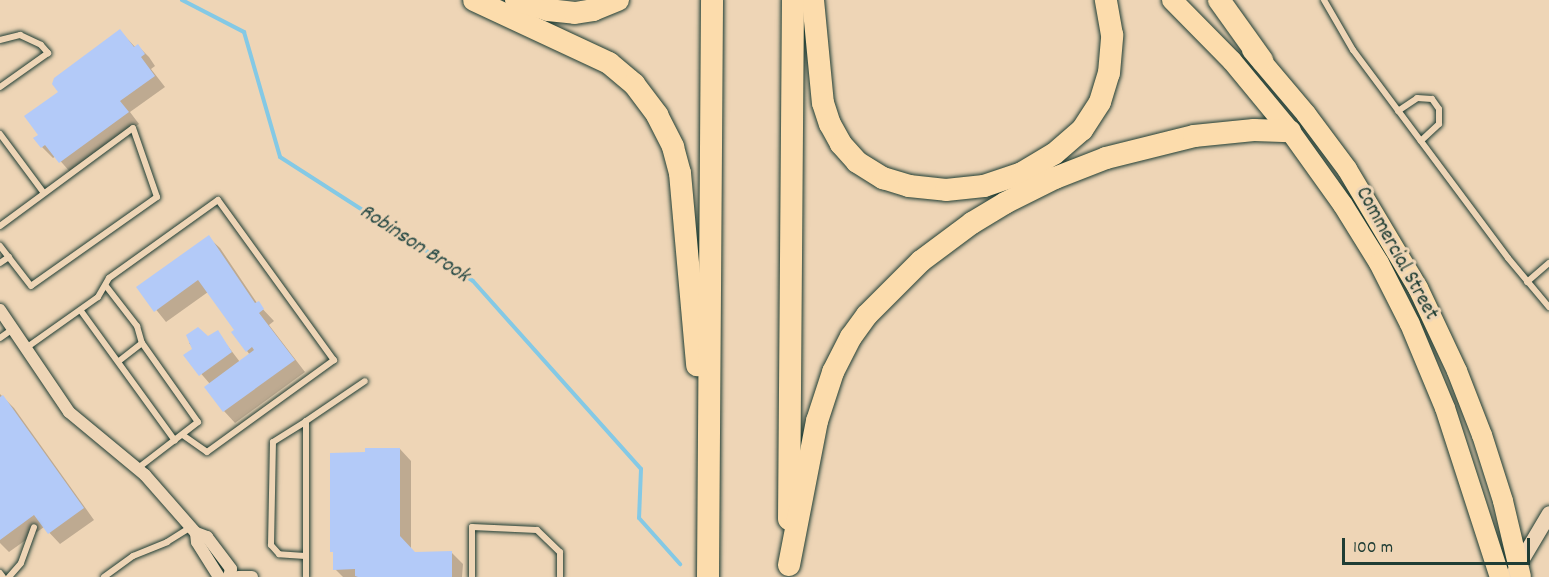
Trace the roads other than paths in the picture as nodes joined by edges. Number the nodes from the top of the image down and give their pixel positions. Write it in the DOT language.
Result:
graph roads {
  1 [pos="474,0"];
  2 [pos="516,0"];
  3 [pos="618,0"];
  4 [pos="712,0"];
  5 [pos="793,0"];
  6 [pos="813,0"];
  7 [pos="1106,0"];
  8 [pos="1172,0"];
  9 [pos="1205,0"];
  10 [pos="1219,0"];
  11 [pos="1324,0"];
  12 [pos="0,40"];
  13 [pos="1262,60"];
  14 [pos="0,87"];
  15 [pos="1398,111"];
  16 [pos="1290,131"];
  17 [pos="0,134"];
  18 [pos="1421,141"];
  19 [pos="43,192"];
  20 [pos="0,226"];
  21 [pos="0,246"];
  22 [pos="9,257"];
  23 [pos="0,263"];
  24 [pos="1549,263"];
  25 [pos="1527,282"];
  26 [pos="106,286"];
  27 [pos="1549,307"];
  28 [pos="0,310"];
  29 [pos="81,311"];
  30 [pos="13,329"];
  31 [pos="0,338"];
  32 [pos="142,343"];
  33 [pos="26,348"];
  34 [pos="118,361"];
  35 [pos="365,381"];
  36 [pos="306,421"];
  37 [pos="183,435"];
  38 [pos="175,441"];
  39 [pos="709,452"];
  40 [pos="137,469"];
  41 [pos="1549,513"];
  42 [pos="33,527"];
  43 [pos="193,530"];
  44 [pos="305,556"];
  45 [pos="789,571"];
  46 [pos="1517,572"];
  47 [pos="0,573"];
  48 [pos="3,577"];
  49 [pos="9,577"];
  50 [pos="104,577"];
  51 [pos="219,577"];
  52 [pos="228,577"];
  53 [pos="238,577"];
  54 [pos="252,577"];
  55 [pos="306,577"];
  56 [pos="472,577"];
  57 [pos="560,577"];
  58 [pos="708,577"];
  59 [pos="1500,577"];
  1 -- 39 [label="highway"];
  2 -- 3 [label="highway"];
  4 -- 39 [label="highway"];
  5 -- 45 [label="highway"];
  6 -- 7 [label="highway"];
  8 -- 16 [label="main road, Commercial Street"];
  9 -- 13 [label="main road, Commercial Street"];
  10 -- 13 [label="highway"];
  11 -- 15 [label="lane"];
  12 -- 14 [label="lane"];
  13 -- 46 [label="main road, Commercial Street"];
  15 -- 18 [label="lane"];
  15 -- 18 [label="lane"];
  16 -- 45 [label="highway"];
  16 -- 59 [label="main road, Commercial Street"];
  17 -- 19 [label="lane"];
  18 -- 25 [label="lane"];
  19 -- 20 [label="lane"];
  19 -- 22 [label="lane"];
  21 -- 22 [label="lane"];
  22 -- 23 [label="lane"];
  24 -- 25 [label="lane"];
  25 -- 27 [label="lane"];
  26 -- 29 [label="lane"];
  26 -- 32 [label="lane"];
  26 -- 37 [label="lane"];
  28 -- 30 [label="street"];
  29 -- 33 [label="lane"];
  29 -- 34 [label="lane"];
  30 -- 31 [label="lane"];
  30 -- 33 [label="street"];
  32 -- 34 [label="lane"];
  32 -- 37 [label="lane"];
  33 -- 40 [label="street"];
  34 -- 38 [label="lane"];
  35 -- 36 [label="lane"];
  36 -- 44 [label="lane"];
  36 -- 44 [label="lane"];
  37 -- 38 [label="lane"];
  38 -- 40 [label="lane"];
  39 -- 58 [label="highway"];
  40 -- 43 [label="street"];
  41 -- 46 [label="street"];
  42 -- 49 [label="lane"];
  43 -- 50 [label="lane"];
  43 -- 51 [label="street"];
  43 -- 52 [label="street"];
  44 -- 55 [label="lane"];
  47 -- 48 [label="lane"];
  53 -- 54 [label="street"];
  56 -- 57 [label="lane"];
}
